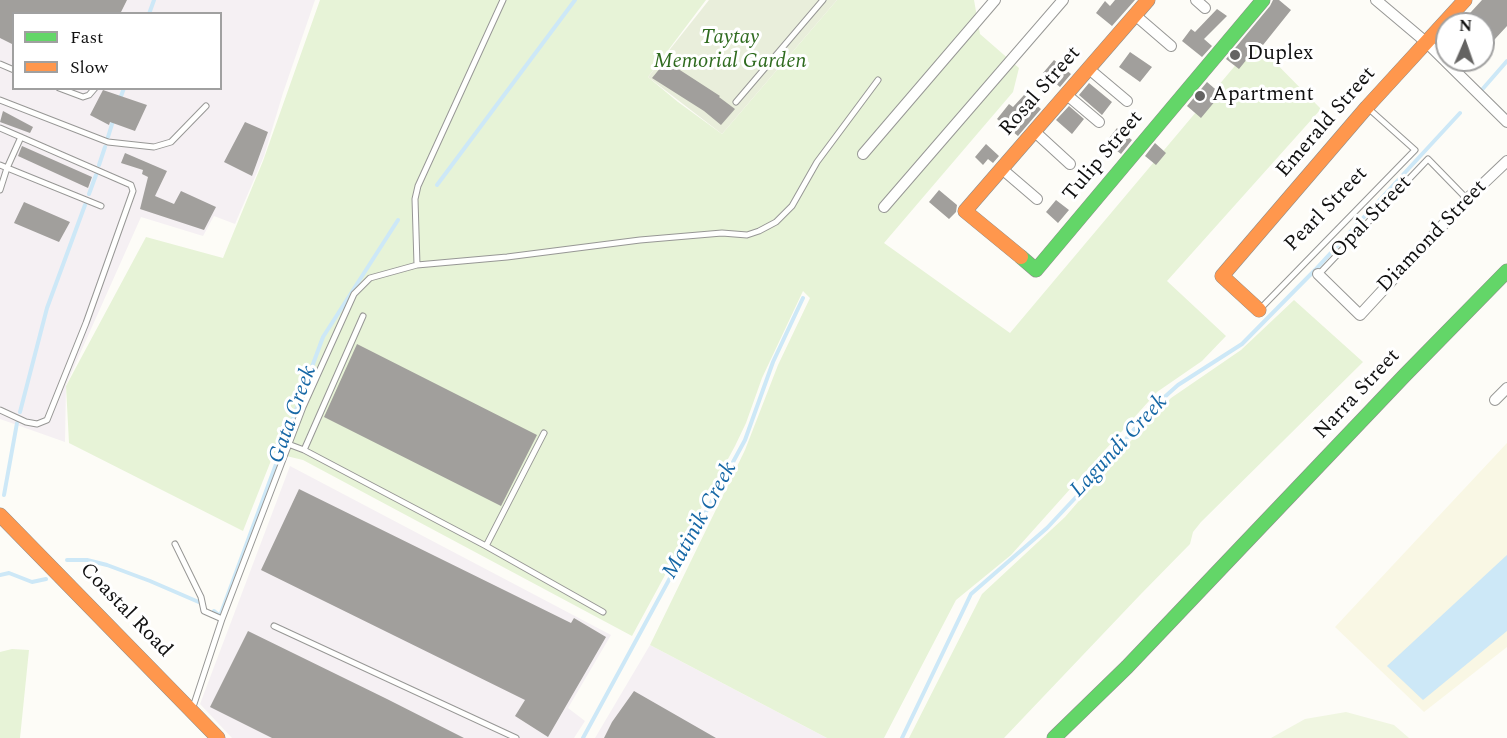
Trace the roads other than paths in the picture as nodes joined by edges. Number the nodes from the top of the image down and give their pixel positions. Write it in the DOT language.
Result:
graph roads {
  1 [pos="503,0"];
  2 [pos="823,0"];
  3 [pos="995,0"];
  4 [pos="1063,0"];
  5 [pos="1148,0"];
  6 [pos="1196,0"];
  7 [pos="1263,0"];
  8 [pos="1376,0"];
  9 [pos="1465,0"];
  10 [pos="1205,8"];
  11 [pos="1135,15"];
  12 [pos="1427,43"];
  13 [pos="1171,46"];
  14 [pos="1089,69"];
  15 [pos="878,80"];
  16 [pos="64,90"];
  17 [pos="93,90"];
  18 [pos="1066,95"];
  19 [pos="0,100"];
  20 [pos="1127,101"];
  21 [pos="736,102"];
  22 [pos="206,106"];
  23 [pos="1367,107"];
  24 [pos="1099,122"];
  25 [pos="1507,122"];
  26 [pos="0,128"];
  27 [pos="1034,131"];
  28 [pos="21,137"];
  29 [pos="863,154"];
  30 [pos="1507,161"];
  31 [pos="1070,164"];
  32 [pos="0,165"];
  33 [pos="7,168"];
  34 [pos="1002,169"];
  35 [pos="0,190"];
  36 [pos="1037,199"];
  37 [pos="1467,199"];
  38 [pos="101,206"];
  39 [pos="884,207"];
  40 [pos="966,211"];
  41 [pos="417,265"];
  42 [pos="1507,271"];
  43 [pos="1318,274"];
  44 [pos="1222,276"];
  45 [pos="1259,310"];
  46 [pos="1360,315"];
  47 [pos="363,316"];
  48 [pos="1507,388"];
  49 [pos="1495,400"];
  50 [pos="0,410"];
  51 [pos="544,432"];
  52 [pos="288,444"];
  53 [pos="304,450"];
  54 [pos="0,515"];
  55 [pos="175,544"];
  56 [pos="486,546"];
  57 [pos="603,612"];
  58 [pos="222,619"];
  59 [pos="274,626"];
  60 [pos="192,710"];
  61 [pos="218,738"];
  62 [pos="516,738"];
  63 [pos="1054,738"];
  1 -- 41 [label="lane"];
  2 -- 21 [label="lane"];
  3 -- 29 [label="street"];
  4 -- 39 [label="street"];
  5 -- 11 [label="street, Rosal Street"];
  6 -- 10 [label="street"];
  7 -- 40 [label="street, Tulip Street"];
  8 -- 12 [label="street"];
  9 -- 12 [label="street, Emerald Street"];
  11 -- 13 [label="street"];
  11 -- 14 [label="street, Rosal Street"];
  12 -- 23 [label="street, Emerald Street"];
  12 -- 25 [label="street"];
  14 -- 18 [label="street, Rosal Street"];
  14 -- 20 [label="street"];
  15 -- 41 [label="lane"];
  16 -- 17 [label="lane"];
  18 -- 24 [label="street"];
  18 -- 27 [label="street, Rosal Street"];
  19 -- 22 [label="lane"];
  23 -- 44 [label="street, Emerald Street"];
  23 -- 45 [label="lane, Pearl Street"];
  26 -- 28 [label="lane"];
  27 -- 31 [label="street"];
  27 -- 34 [label="street, Rosal Street"];
  28 -- 33 [label="lane"];
  28 -- 50 [label="lane"];
  30 -- 37 [label="street, Diamond Street"];
  32 -- 33 [label="lane"];
  33 -- 35 [label="lane"];
  33 -- 38 [label="lane"];
  34 -- 36 [label="street"];
  34 -- 40 [label="street, Rosal Street"];
  37 -- 43 [label="lane, Opal Street"];
  37 -- 46 [label="street, Diamond Street"];
  41 -- 52 [label="lane"];
  42 -- 63 [label="street, Narra Street"];
  43 -- 46 [label="street, Opal Street"];
  44 -- 45 [label="street, Pearl Street"];
  47 -- 53 [label="lane"];
  48 -- 49 [label="street"];
  51 -- 56 [label="lane"];
  52 -- 53 [label="lane"];
  52 -- 58 [label="lane"];
  53 -- 56 [label="lane"];
  54 -- 60 [label="street, Coastal Road"];
  55 -- 58 [label="lane"];
  56 -- 57 [label="lane"];
  58 -- 60 [label="lane"];
  59 -- 62 [label="lane"];
  60 -- 61 [label="street, Coastal Road"];
}
